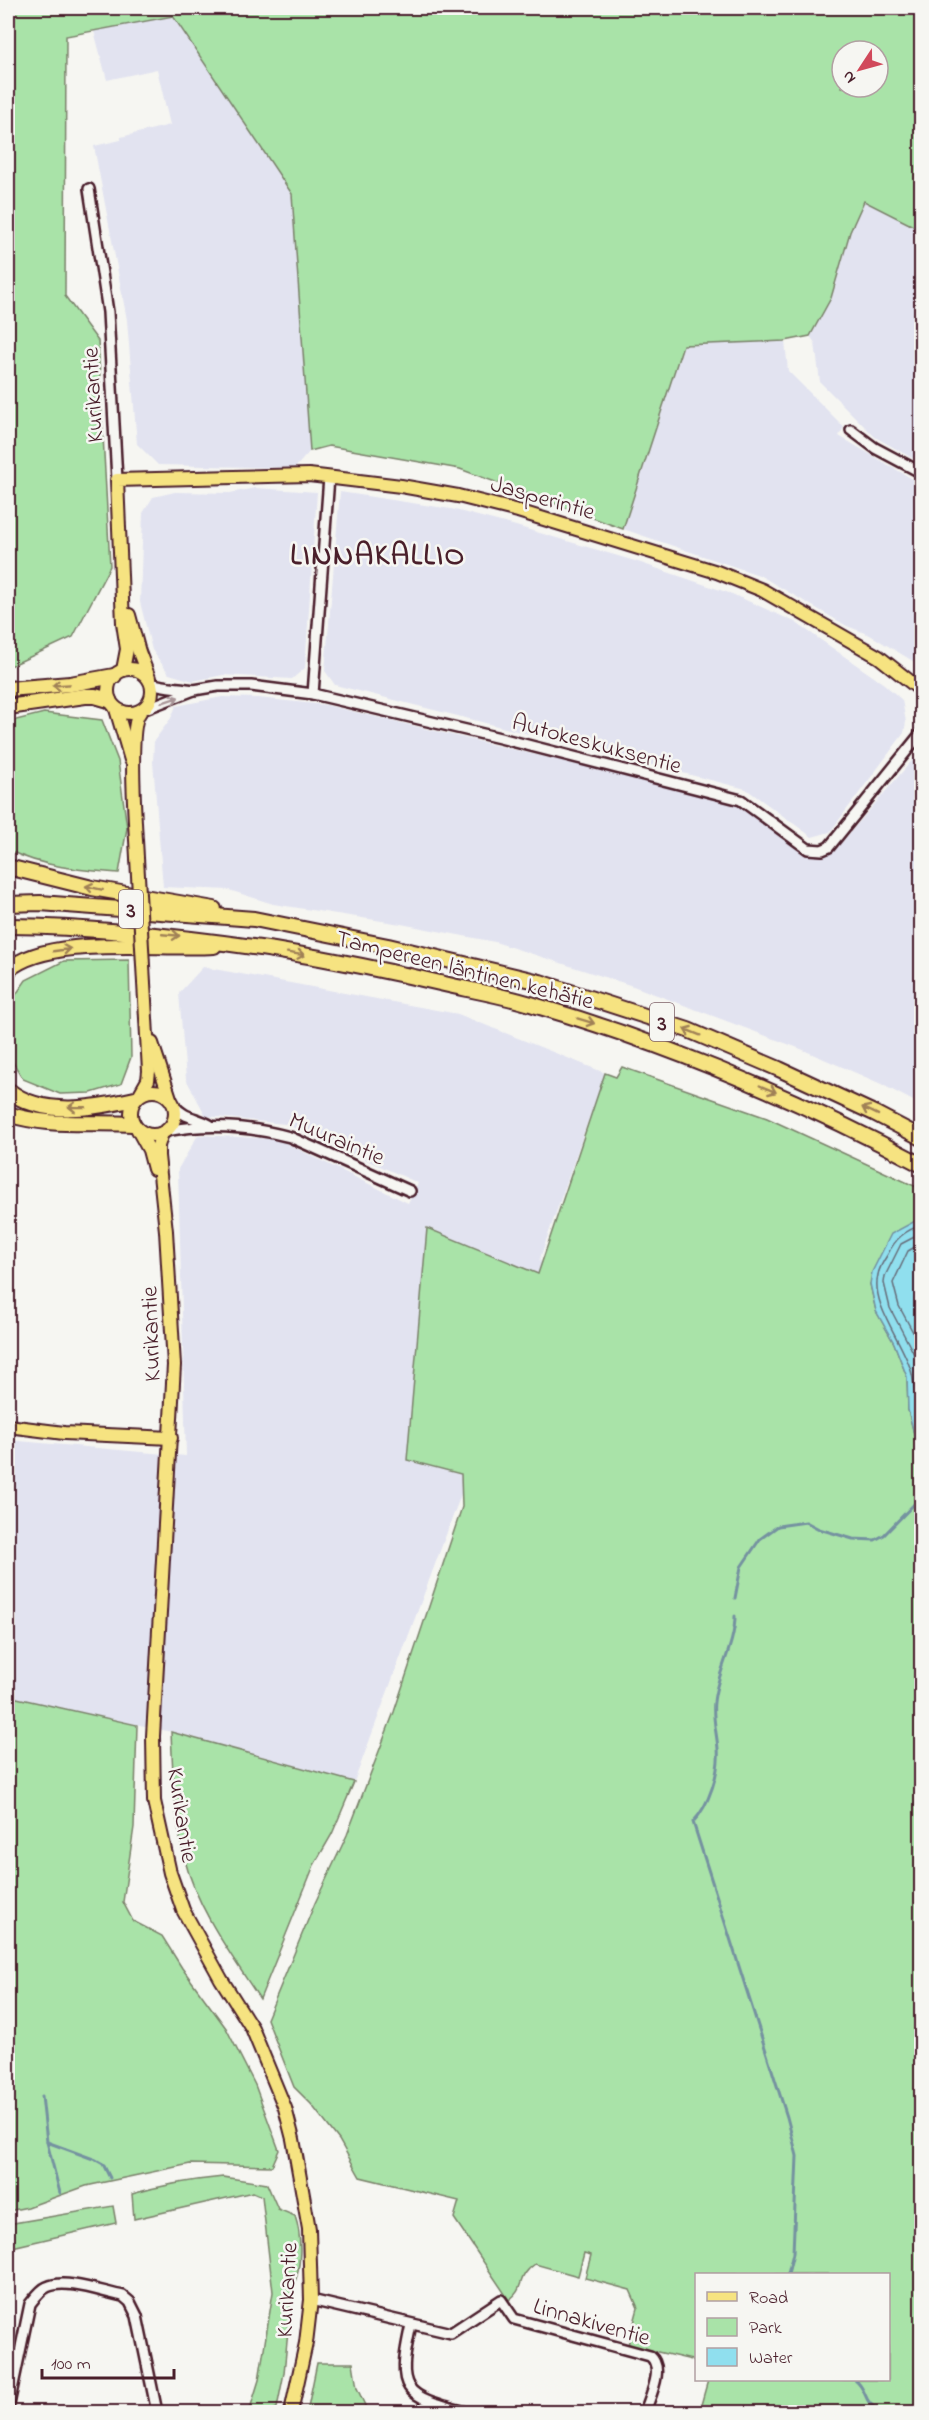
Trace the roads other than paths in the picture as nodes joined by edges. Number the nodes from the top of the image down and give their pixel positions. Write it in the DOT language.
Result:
graph roads {
  1 [pos="88,189"];
  2 [pos="851,430"];
  3 [pos="921,473"];
  4 [pos="329,477"];
  5 [pos="117,480"];
  6 [pos="124,600"];
  7 [pos="118,673"];
  8 [pos="150,681"];
  9 [pos="8,689"];
  10 [pos="194,690"];
  11 [pos="921,691"];
  12 [pos="313,694"];
  13 [pos="112,704"];
  14 [pos="8,707"];
  15 [pos="142,710"];
  16 [pos="921,732"];
  17 [pos="133,764"];
  18 [pos="8,867"];
  19 [pos="8,904"];
  20 [pos="254,920"];
  21 [pos="8,926"];
  22 [pos="238,945"];
  23 [pos="8,970"];
  24 [pos="148,1033"];
  25 [pos="8,1090"];
  26 [pos="138,1097"];
  27 [pos="172,1102"];
  28 [pos="8,1114"];
  29 [pos="210,1125"];
  30 [pos="136,1127"];
  31 [pos="164,1132"];
  32 [pos="921,1138"];
  33 [pos="921,1165"];
  34 [pos="410,1191"];
  35 [pos="161,1193"];
  36 [pos="8,1426"];
  37 [pos="171,1438"];
  38 [pos="311,2300"];
  39 [pos="411,2325"];
  40 [pos="8,2409"];
  41 [pos="157,2412"];
  42 [pos="291,2412"];
  43 [pos="466,2412"];
  44 [pos="645,2412"];
  1 -- 5 [label="street, Kurikantie"];
  2 -- 3 [label="street"];
  4 -- 5 [label="main road, Jasperintie"];
  4 -- 11 [label="main road, Jasperintie"];
  4 -- 12 [label="street"];
  5 -- 6 [label="main road, Kurikantie"];
  6 -- 7 [label="main road, Kurikantie"];
  6 -- 8 [label="main road, Kurikantie"];
  7 -- 8 [label="main road"];
  7 -- 9 [label="highway, one-way"];
  7 -- 13 [label="main road"];
  8 -- 10 [label="street, Autokeskuksentie"];
  8 -- 15 [label="main road"];
  10 -- 12 [label="street, Autokeskuksentie"];
  15 -- 10 [label="street, Autokeskuksentie, one-way"];
  12 -- 16 [label="street, Autokeskuksentie"];
  13 -- 14 [label="highway"];
  13 -- 15 [label="main road"];
  13 -- 17 [label="main road"];
  15 -- 17 [label="main road"];
  17 -- 24 [label="main road, bridge"];
  20 -- 18 [label="highway, one-way"];
  19 -- 20 [label="highway, Tampereen läntinen kehätie / 3"];
  32 -- 20 [label="highway, Tampereen läntinen kehätie / 3, one-way"];
  21 -- 22 [label="highway, Tampereen läntinen kehätie / 3, one-way"];
  23 -- 22 [label="highway, one-way"];
  22 -- 33 [label="highway, Tampereen läntinen kehätie / 3, one-way"];
  24 -- 26 [label="main road"];
  24 -- 27 [label="main road"];
  26 -- 25 [label="highway, one-way"];
  26 -- 27 [label="main road"];
  26 -- 30 [label="main road"];
  27 -- 29 [label="street, Muuraintie"];
  27 -- 31 [label="main road"];
  28 -- 30 [label="highway"];
  29 -- 31 [label="street, Muuraintie"];
  29 -- 34 [label="street, Muuraintie"];
  30 -- 31 [label="main road"];
  30 -- 35 [label="main road, Kurikantie"];
  31 -- 35 [label="main road, Kurikantie"];
  35 -- 37 [label="main road, Kurikantie"];
  36 -- 37 [label="main road"];
  37 -- 38 [label="main road, Kurikantie"];
  38 -- 39 [label="street, Linnakiventie"];
  38 -- 42 [label="main road, Kurikantie"];
  39 -- 43 [label="street"];
  39 -- 44 [label="street, Linnakiventie"];
  40 -- 41 [label="street"];
}
